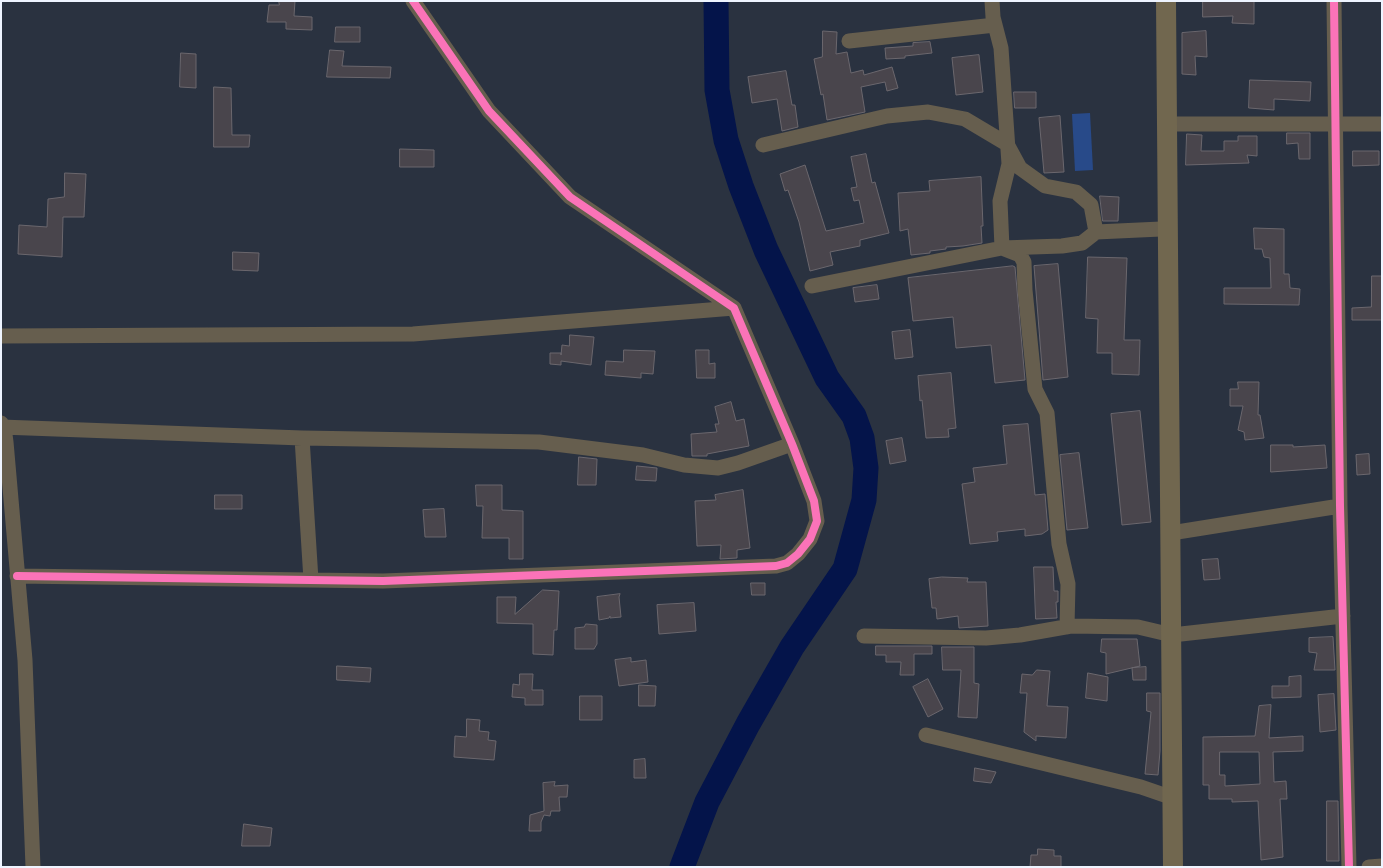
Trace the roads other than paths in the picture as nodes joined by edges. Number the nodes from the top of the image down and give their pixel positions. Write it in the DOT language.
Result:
graph roads {
  1 [pos="412,1"];
  2 [pos="992,1"];
  3 [pos="1166,1"];
  4 [pos="1334,1"];
  5 [pos="995,25"];
  6 [pos="849,41"];
  7 [pos="1335,123"];
  8 [pos="1167,124"];
  9 [pos="1382,124"];
  10 [pos="1008,144"];
  11 [pos="763,145"];
  12 [pos="1161,229"];
  13 [pos="1096,232"];
  14 [pos="1002,248"];
  15 [pos="812,286"];
  16 [pos="734,308"];
  17 [pos="1,336"];
  18 [pos="2,425"];
  19 [pos="302,438"];
  20 [pos="792,444"];
  21 [pos="1340,506"];
  22 [pos="1171,533"];
  23 [pos="17,576"];
  24 [pos="311,580"];
  25 [pos="1343,616"];
  26 [pos="1066,627"];
  27 [pos="1172,635"];
  28 [pos="864,636"];
  29 [pos="926,735"];
  30 [pos="1173,798"];
  31 [pos="1382,866"];
  32 [pos="33,867"];
  33 [pos="1173,867"];
  34 [pos="1349,867"];
  35 [pos="1369,867"];
  1 -- 16 [label="street"];
  2 -- 5 [label="street"];
  3 -- 8 [label="street"];
  4 -- 7 [label="street"];
  5 -- 6 [label="street"];
  5 -- 10 [label="street"];
  7 -- 8 [label="street"];
  7 -- 9 [label="street"];
  7 -- 21 [label="street"];
  8 -- 22 [label="street"];
  10 -- 11 [label="street"];
  10 -- 13 [label="street"];
  10 -- 14 [label="street"];
  12 -- 13 [label="street"];
  13 -- 14 [label="street"];
  14 -- 15 [label="street"];
  14 -- 26 [label="street"];
  16 -- 17 [label="street"];
  16 -- 20 [label="street"];
  18 -- 19 [label="street"];
  18 -- 23 [label="street"];
  19 -- 20 [label="street"];
  19 -- 24 [label="street"];
  20 -- 24 [label="street"];
  21 -- 22 [label="street"];
  21 -- 25 [label="street"];
  22 -- 27 [label="street"];
  23 -- 24 [label="street"];
  23 -- 32 [label="street"];
  25 -- 27 [label="street"];
  25 -- 34 [label="street"];
  26 -- 27 [label="street"];
  26 -- 28 [label="street"];
  27 -- 30 [label="street"];
  29 -- 30 [label="street"];
  30 -- 33 [label="street"];
  31 -- 35 [label="street"];
}
